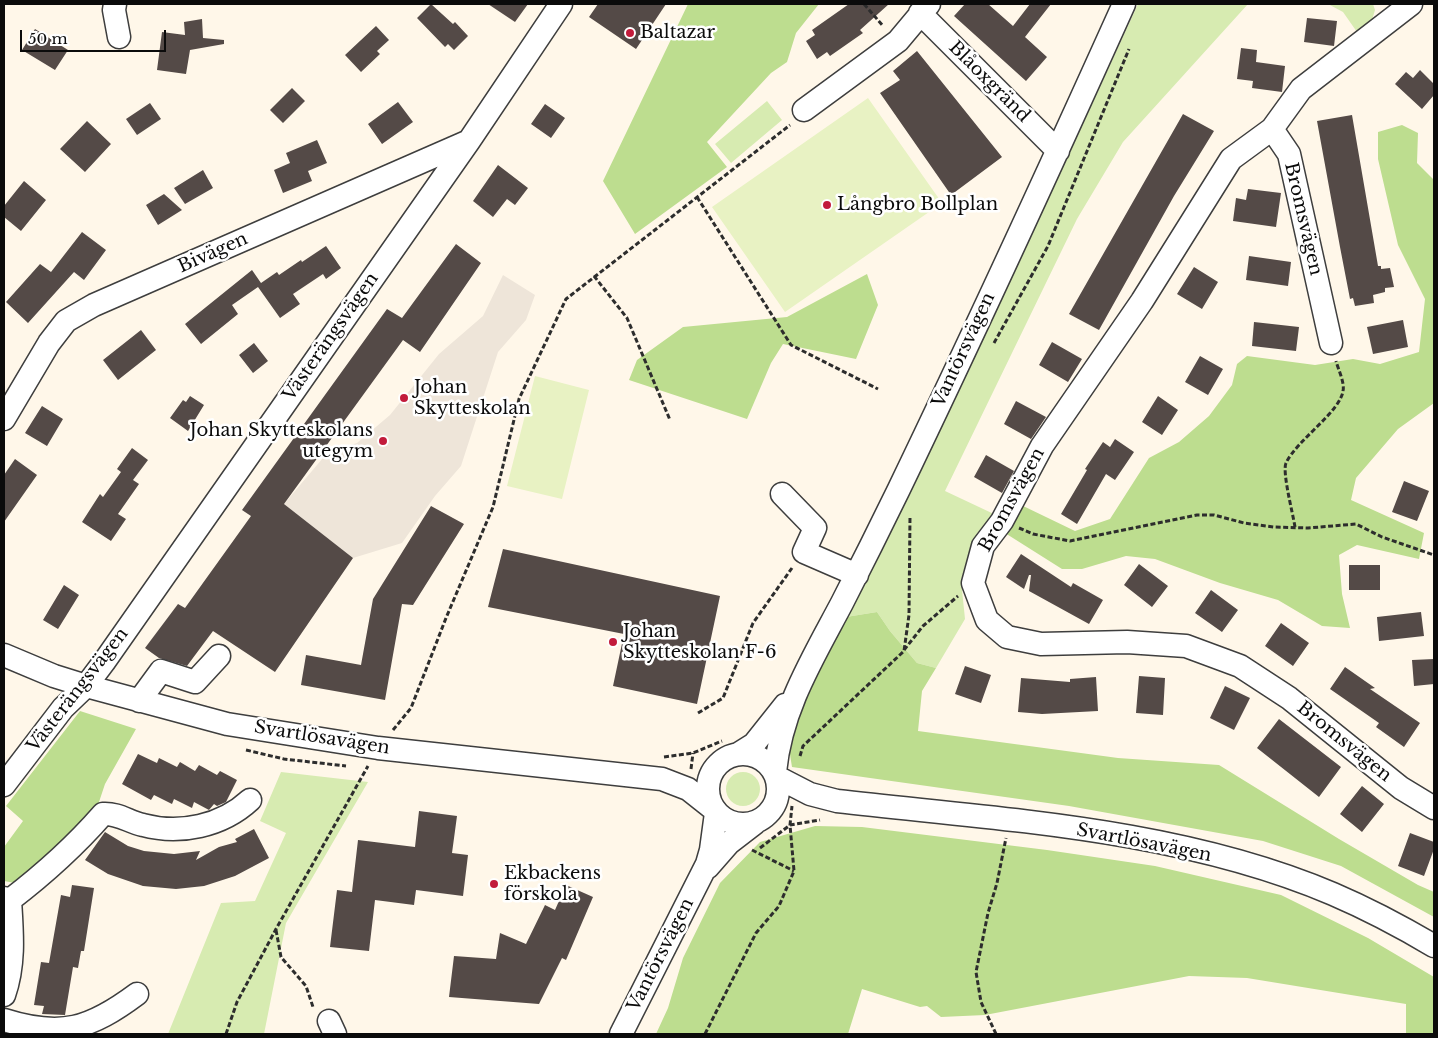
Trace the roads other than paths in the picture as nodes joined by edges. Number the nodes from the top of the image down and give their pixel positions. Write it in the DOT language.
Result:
graph roads {
  1 [pos="115,4"];
  2 [pos="561,4"];
  3 [pos="1124,4"];
  4 [pos="1411,4"];
  5 [pos="924,9"];
  6 [pos="119,37"];
  7 [pos="804,110"];
  8 [pos="1272,129"];
  9 [pos="469,141"];
  10 [pos="1058,150"];
  11 [pos="1332,343"];
  12 [pos="4,419"];
  13 [pos="782,494"];
  14 [pos="857,575"];
  15 [pos="4,655"];
  16 [pos="219,656"];
  17 [pos="86,686"];
  18 [pos="794,692"];
  19 [pos="139,701"];
  20 [pos="732,756"];
  21 [pos="653,767"];
  22 [pos="776,774"];
  23 [pos="4,785"];
  24 [pos="250,800"];
  25 [pos="1434,808"];
  26 [pos="714,810"];
  27 [pos="832,810"];
  28 [pos="760,821"];
  29 [pos="701,876"];
  30 [pos="7,899"];
  31 [pos="1434,946"];
  32 [pos="137,994"];
  33 [pos="4,995"];
  34 [pos="4,1020"];
  35 [pos="621,1034"];
  1 -- 6 [label="street"];
  2 -- 9 [label="street, Västerängsvägen"];
  3 -- 10 [label="street, Vantörsvägen"];
  4 -- 8 [label="street, Bromsvägen"];
  5 -- 7 [label="street"];
  5 -- 10 [label="street, Blåoxgränd"];
  8 -- 11 [label="street, Bromsvägen"];
  8 -- 25 [label="street, Bromsvägen"];
  9 -- 12 [label="street, Bivägen"];
  9 -- 17 [label="street, Västerängsvägen"];
  10 -- 14 [label="street, Vantörsvägen"];
  13 -- 14 [label="street"];
  14 -- 18 [label="street, Vantörsvägen"];
  15 -- 17 [label="street, Svartlösavägen"];
  16 -- 19 [label="street"];
  17 -- 19 [label="street, Svartlösavägen"];
  17 -- 23 [label="street, Västerängsvägen"];
  18 -- 20 [label="street, Vantörsvägen"];
  18 -- 22 [label="street, Vantörsvägen"];
  19 -- 21 [label="street, Svartlösavägen"];
  20 -- 21 [label="street, Svartlösavägen"];
  20 -- 22 [label="street"];
  20 -- 26 [label="street"];
  21 -- 26 [label="street, Svartlösavägen"];
  22 -- 27 [label="street, Svartlösavägen"];
  22 -- 28 [label="street"];
  24 -- 30 [label="street"];
  26 -- 28 [label="street"];
  26 -- 29 [label="street, Vantörsvägen"];
  27 -- 28 [label="street, Svartlösavägen"];
  27 -- 31 [label="street, Svartlösavägen"];
  28 -- 29 [label="street, Vantörsvägen"];
  29 -- 35 [label="street, Vantörsvägen"];
  30 -- 33 [label="street"];
  32 -- 34 [label="street"];
}
